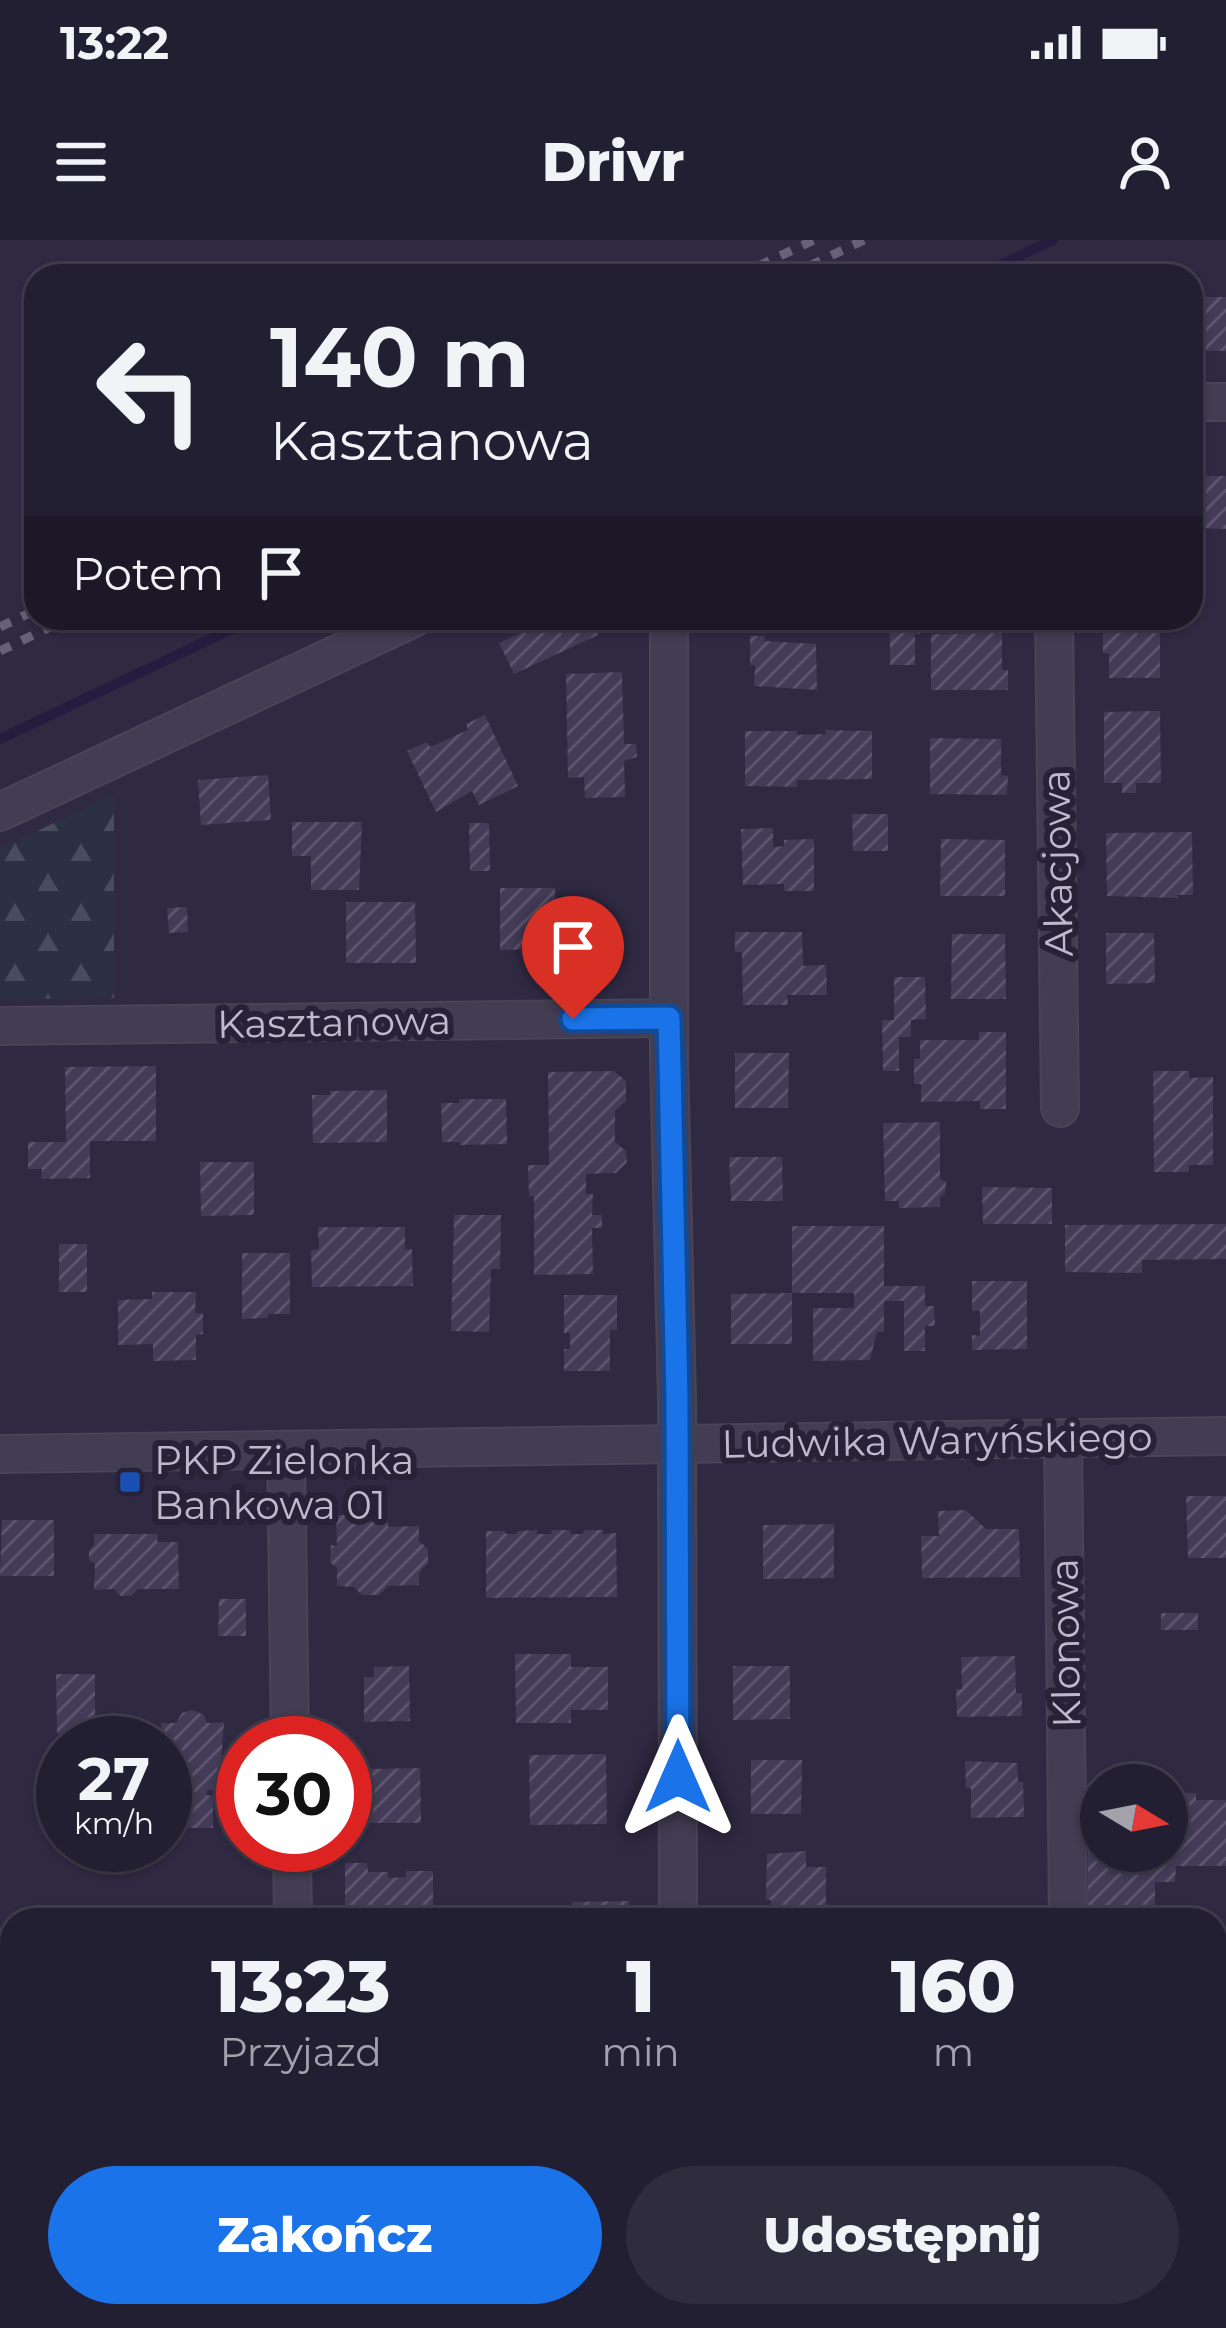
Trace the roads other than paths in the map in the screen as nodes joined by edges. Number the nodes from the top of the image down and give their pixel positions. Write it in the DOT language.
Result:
graph roads {
  1 [pos="388,630"];
  2 [pos="669,630"];
  3 [pos="1054,630"];
  4 [pos="0,812"];
  5 [pos="669,1018"];
  6 [pos="0,1026"];
  7 [pos="1060,1108"];
  8 [pos="1226,1436"];
  9 [pos="1063,1438"];
  10 [pos="677,1443"];
  11 [pos="286,1451"];
  12 [pos="0,1454"];
  13 [pos="290,1716"];
  14 [pos="292,1872"];
  15 [pos="293,1908"];
  16 [pos="678,1908"];
  17 [pos="1068,1908"];
  1 -- 4 [label="street"];
  2 -- 5 [label="street"];
  3 -- 7 [label="street, Akacjowa"];
  5 -- 6 [label="street, Kasztanowa"];
  5 -- 10 [label="street"];
  8 -- 9 [label="street, Ludwika Waryńskiego"];
  9 -- 10 [label="street, Ludwika Waryńskiego"];
  9 -- 17 [label="street, Klonowa"];
  10 -- 11 [label="street, Ludwika Waryńskiego"];
  10 -- 16 [label="street"];
  11 -- 12 [label="street, Ludwika Waryńskiego"];
  11 -- 13 [label="street"];
  14 -- 15 [label="street"];
}
